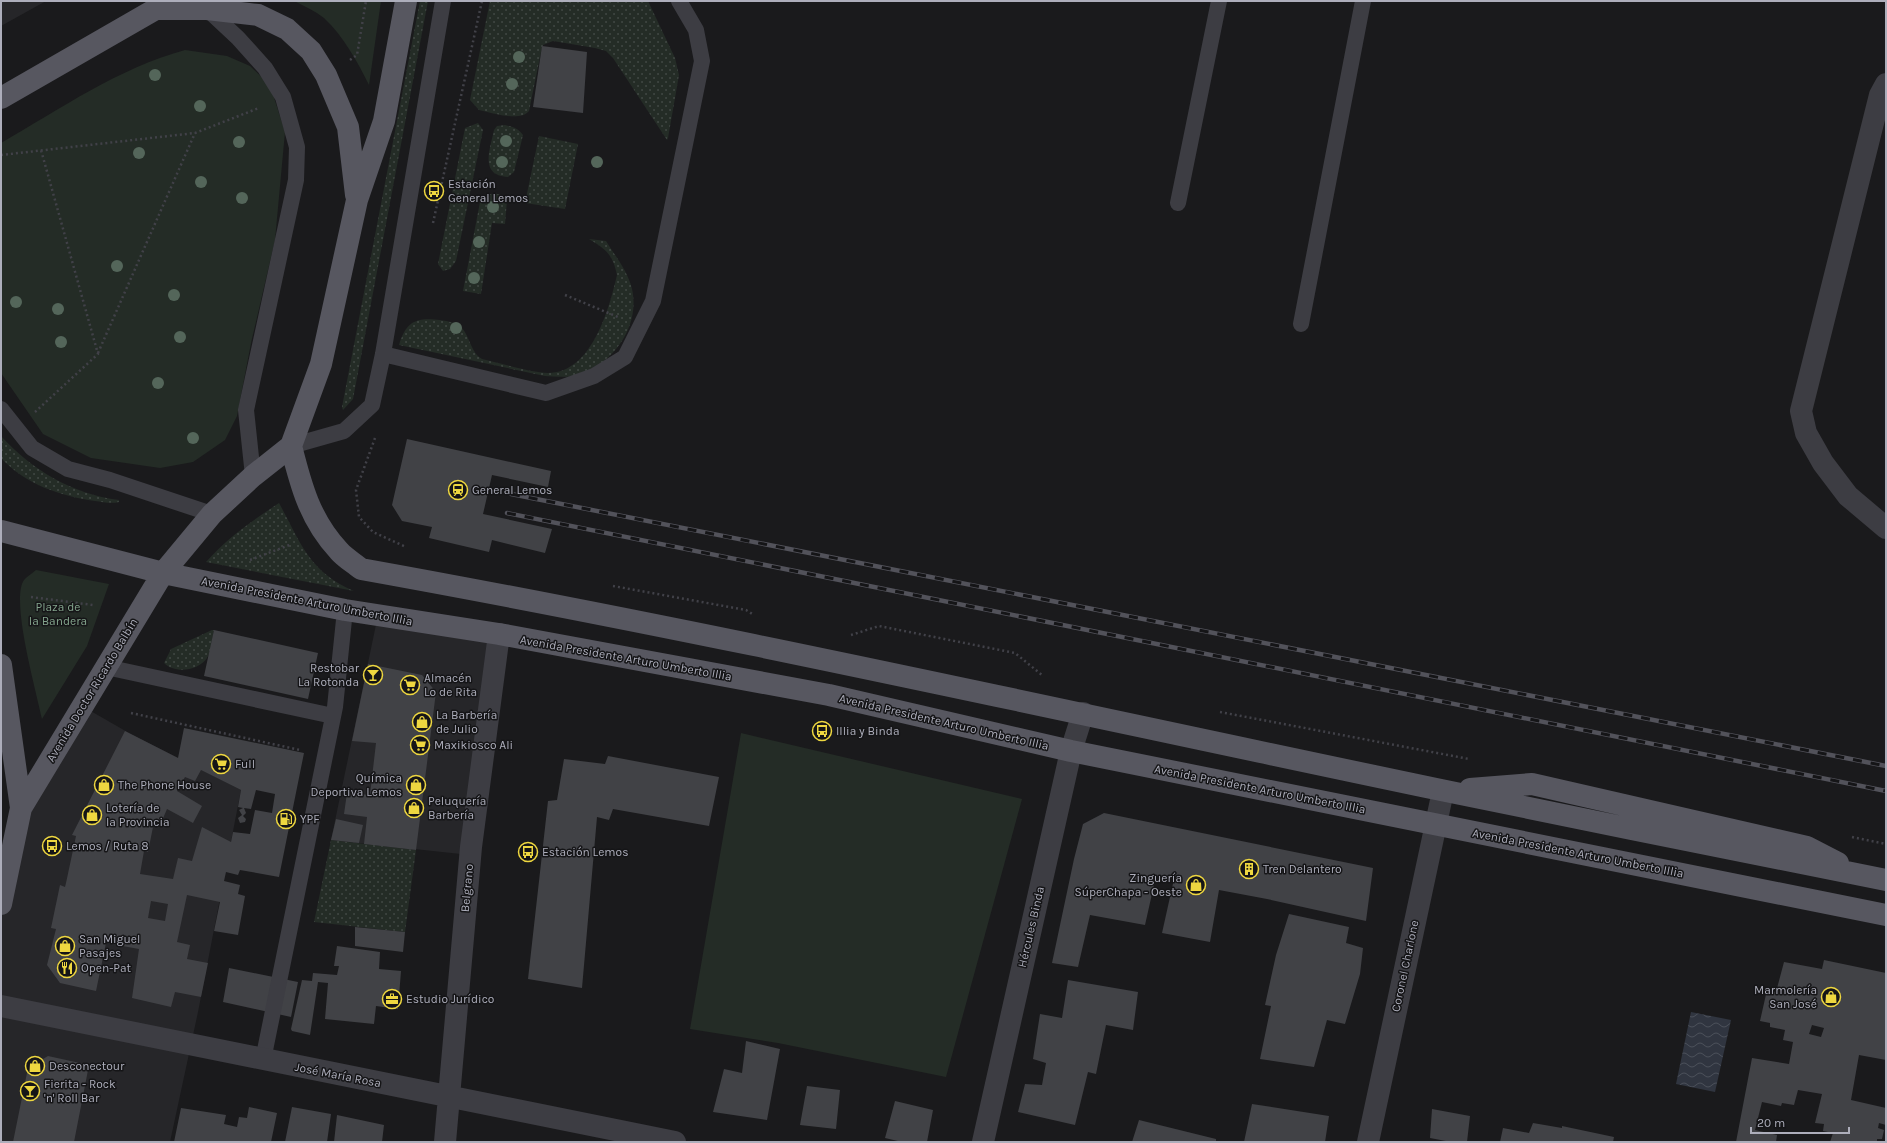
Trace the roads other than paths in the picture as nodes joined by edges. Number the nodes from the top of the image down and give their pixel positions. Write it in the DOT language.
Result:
graph roads {
  1 [pos="406,1"];
  2 [pos="443,1"];
  3 [pos="679,1"];
  4 [pos="1219,1"];
  5 [pos="1363,1"];
  6 [pos="163,5"];
  7 [pos="207,9"];
  8 [pos="1886,84"];
  9 [pos="1,98"];
  10 [pos="357,200"];
  11 [pos="1178,203"];
  12 [pos="1301,324"];
  13 [pos="383,354"];
  14 [pos="1,409"];
  15 [pos="291,446"];
  16 [pos="253,476"];
  17 [pos="212,514"];
  18 [pos="1886,528"];
  19 [pos="1,531"];
  20 [pos="163,573"];
  21 [pos="345,610"];
  22 [pos="499,634"];
  23 [pos="1,665"];
  24 [pos="106,667"];
  25 [pos="1083,714"];
  26 [pos="333,716"];
  27 [pos="1071,751"];
  28 [pos="1443,791"];
  29 [pos="21,808"];
  30 [pos="1436,825"];
  31 [pos="1886,880"];
  32 [pos="1,904"];
  33 [pos="1886,915"];
  34 [pos="1,1006"];
  35 [pos="263,1060"];
  36 [pos="449,1098"];
  37 [pos="445,1142"];
  38 [pos="675,1142"];
  39 [pos="983,1142"];
  40 [pos="1368,1142"];
  1 -- 10 [label="main road"];
  2 -- 13 [label="lane"];
  3 -- 13 [label="lane"];
  4 -- 11 [label="lane"];
  5 -- 12 [label="lane"];
  6 -- 7 [label="main road"];
  6 -- 9 [label="main road"];
  7 -- 10 [label="main road"];
  7 -- 16 [label="lane"];
  8 -- 18 [label="street"];
  10 -- 15 [label="main road"];
  13 -- 15 [label="lane"];
  14 -- 17 [label="lane"];
  15 -- 16 [label="main road, Avenida Doctor Ricardo Balbín"];
  15 -- 25 [label="main road"];
  16 -- 17 [label="main road, Avenida Doctor Ricardo Balbín"];
  17 -- 20 [label="main road, Avenida Doctor Ricardo Balbín"];
  19 -- 20 [label="main road, Avenida Presidente Arturo Umberto Illia"];
  20 -- 21 [label="main road, Avenida Presidente Arturo Umberto Illia"];
  20 -- 24 [label="main road, Avenida Doctor Ricardo Balbín"];
  21 -- 22 [label="main road, Avenida Presidente Arturo Umberto Illia"];
  21 -- 26 [label="lane"];
  22 -- 27 [label="main road, Avenida Presidente Arturo Umberto Illia"];
  22 -- 36 [label="street, Belgrano"];
  23 -- 29 [label="main road, Avenida Doctor Ricardo Balbín"];
  24 -- 26 [label="lane"];
  24 -- 29 [label="main road, Avenida Doctor Ricardo Balbín"];
  25 -- 27 [label="street, Hércules Binda"];
  25 -- 28 [label="main road"];
  26 -- 35 [label="lane"];
  27 -- 30 [label="main road, Avenida Presidente Arturo Umberto Illia"];
  27 -- 39 [label="street, Hércules Binda"];
  28 -- 30 [label="street, Coronel Charlone"];
  28 -- 31 [label="main road"];
  29 -- 32 [label="main road, Avenida Doctor Ricardo Balbín"];
  30 -- 33 [label="main road, Avenida Presidente Arturo Umberto Illia"];
  30 -- 40 [label="street, Coronel Charlone"];
  34 -- 35 [label="street, José María Rosa"];
  35 -- 36 [label="street, José María Rosa"];
  36 -- 37 [label="street, Belgrano"];
  36 -- 38 [label="street, José María Rosa"];
}
